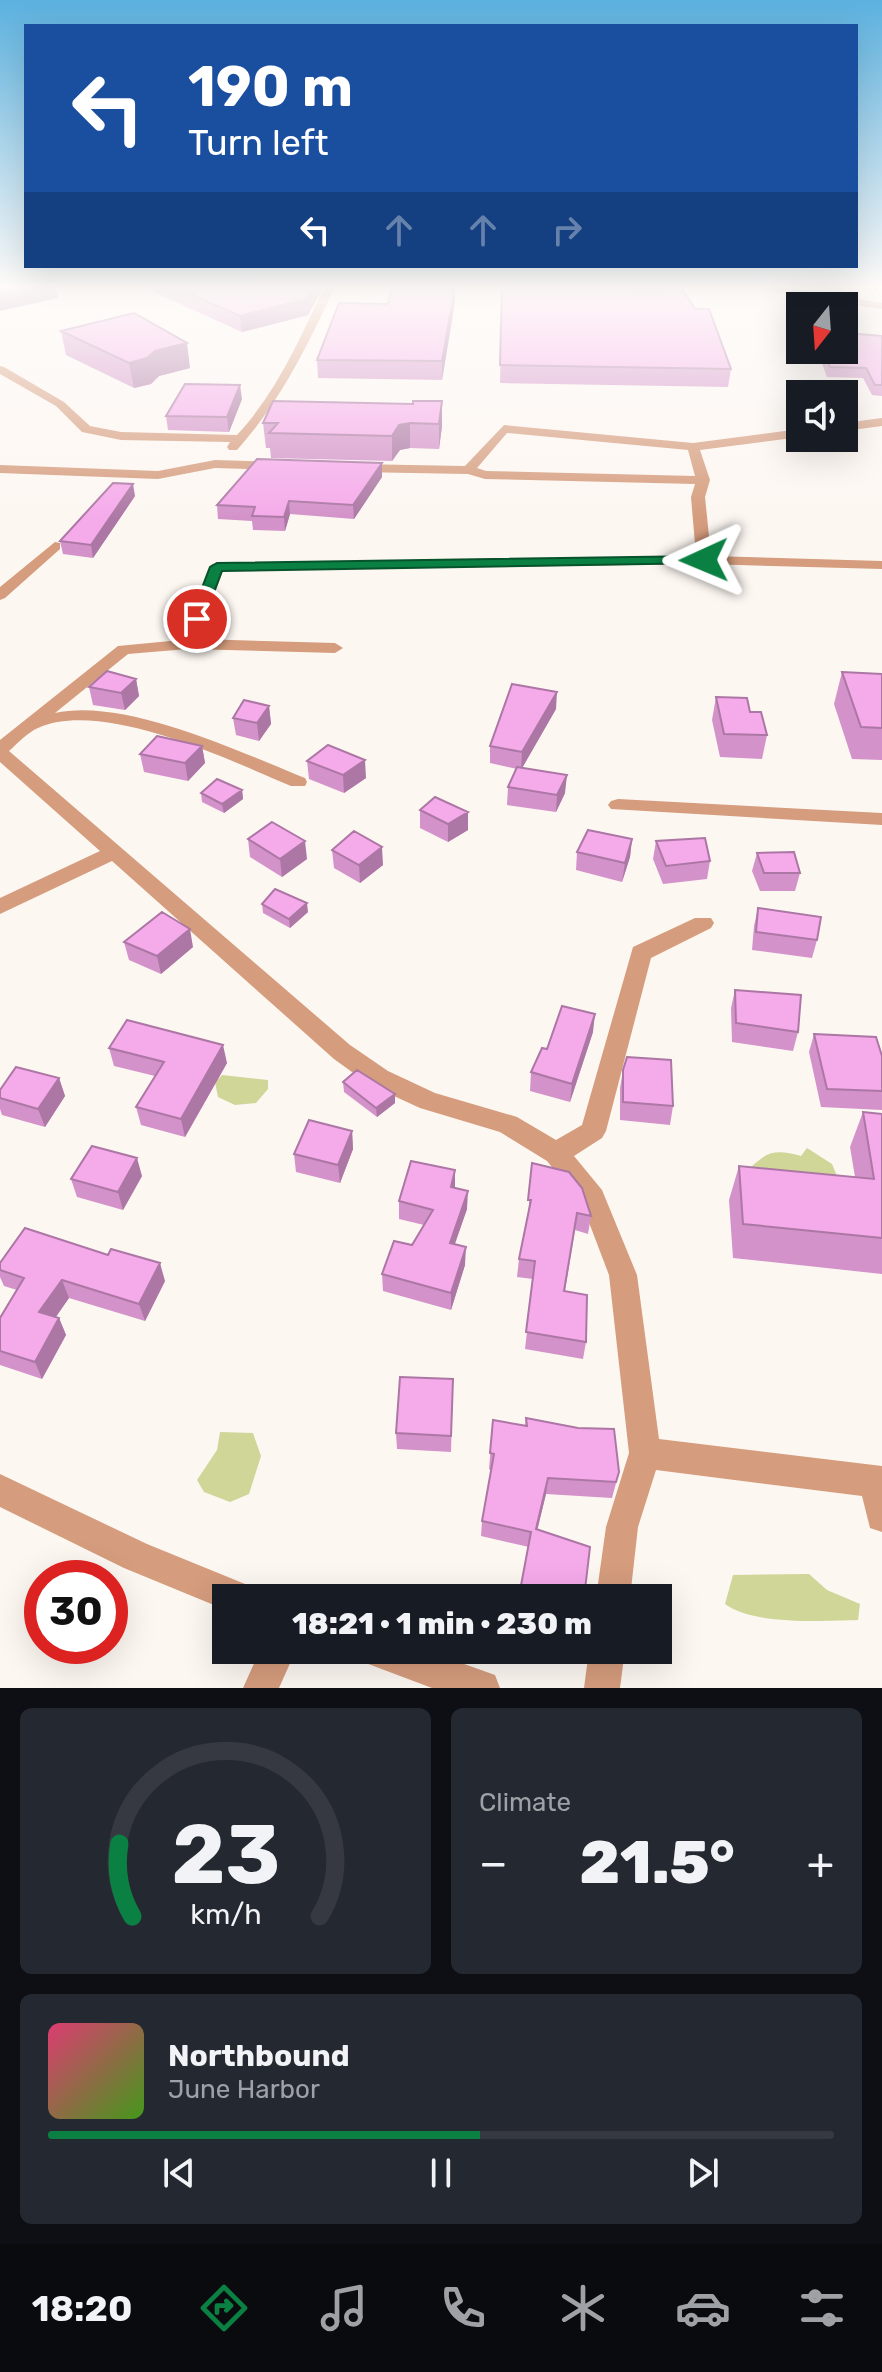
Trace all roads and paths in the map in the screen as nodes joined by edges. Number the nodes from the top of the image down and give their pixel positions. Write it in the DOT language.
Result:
graph roads {
  1 [pos="291,363"];
  2 [pos="0,369"];
  3 [pos="882,422"];
  4 [pos="858,425"];
  5 [pos="786,435"];
  6 [pos="241,439"];
  7 [pos="693,447"];
  8 [pos="215,464"];
  9 [pos="295,466"];
  10 [pos="342,467"];
  11 [pos="0,469"];
  12 [pos="469,470"];
  13 [pos="703,480"];
  14 [pos="55,546"];
  15 [pos="704,560"];
  16 [pos="882,565"];
  17 [pos="0,595"];
  18 [pos="187,644"];
  19 [pos="335,648"];
  20 [pos="0,750"];
  21 [pos="298,782"];
  22 [pos="618,805"];
  23 [pos="882,819"];
  24 [pos="116,851"];
  25 [pos="0,907"];
  26 [pos="703,923"];
  27 [pos="556,1153"];
  28 [pos="645,1453"];
  29 [pos="878,1482"];
  30 [pos="0,1490"];
  31 [pos="882,1516"];
  32 [pos="615,1584"];
  33 [pos="212,1587"];
  34 [pos="272,1664"];
  35 [pos="414,1664"];
  36 [pos="605,1664"];
  37 [pos="261,1688"];
  38 [pos="482,1688"];
  39 [pos="602,1688"];
  1 -- 6 [label="street"];
  2 -- 6 [label="street"];
  3 -- 4 [label="street"];
  5 -- 7 [label="street"];
  6 -- 8 [label="street"];
  7 -- 12 [label="street"];
  7 -- 13 [label="street"];
  8 -- 9 [label="street"];
  8 -- 11 [label="street"];
  10 -- 12 [label="street"];
  12 -- 13 [label="street"];
  13 -- 15 [label="street"];
  14 -- 17 [label="street"];
  15 -- 16 [label="street"];
  15 -- 18 [label="street"];
  18 -- 19 [label="street"];
  18 -- 20 [label="street"];
  20 -- 21 [label="street"];
  20 -- 24 [label="street"];
  22 -- 23 [label="street"];
  24 -- 25 [label="street"];
  24 -- 27 [label="street"];
  26 -- 27 [label="street"];
  27 -- 28 [label="street"];
  28 -- 29 [label="street"];
  28 -- 32 [label="street"];
  29 -- 31 [label="street"];
  30 -- 33 [label="street"];
  34 -- 37 [label="street"];
  35 -- 38 [label="street"];
  36 -- 39 [label="street"];
}
